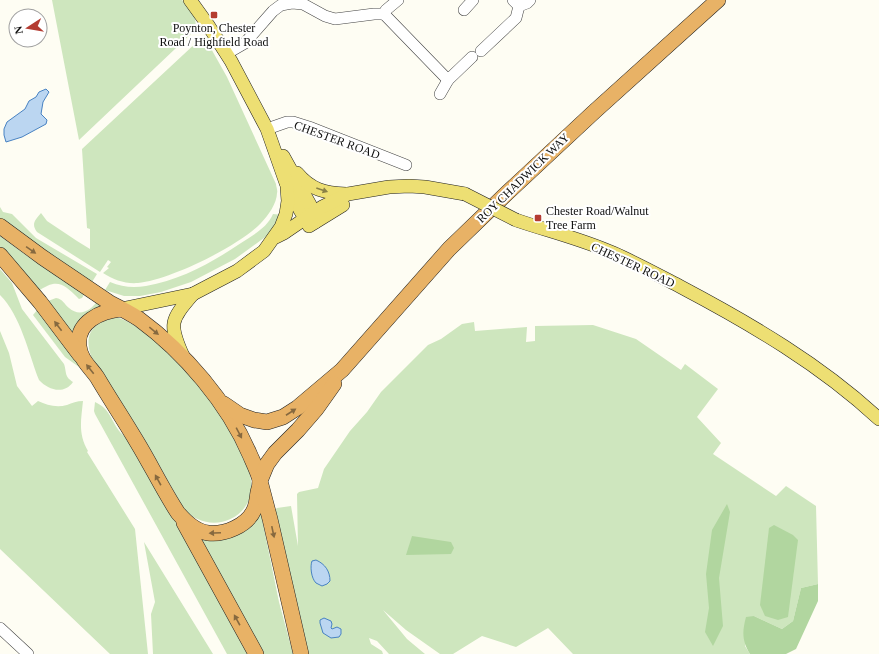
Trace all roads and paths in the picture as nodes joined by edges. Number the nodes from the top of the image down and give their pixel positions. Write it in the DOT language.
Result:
graph roads {
  1 [pos="190,0"];
  2 [pos="398,0"];
  3 [pos="473,0"];
  4 [pos="530,0"];
  5 [pos="718,0"];
  6 [pos="516,3"];
  7 [pos="464,10"];
  8 [pos="384,14"];
  9 [pos="226,54"];
  10 [pos="448,80"];
  11 [pos="440,94"];
  12 [pos="269,132"];
  13 [pos="283,156"];
  14 [pos="406,166"];
  15 [pos="286,183"];
  16 [pos="368,191"];
  17 [pos="348,194"];
  18 [pos="311,217"];
  19 [pos="0,226"];
  20 [pos="267,245"];
  21 [pos="0,255"];
  22 [pos="193,294"];
  23 [pos="122,309"];
  24 [pos="80,354"];
  25 [pos="186,362"];
  26 [pos="342,370"];
  27 [pos="218,400"];
  28 [pos="879,419"];
  29 [pos="298,430"];
  30 [pos="260,481"];
  31 [pos="267,507"];
  32 [pos="178,513"];
  33 [pos="0,628"];
  34 [pos="25,653"];
  35 [pos="256,654"];
  36 [pos="301,654"];
  1 -- 9 [label="main road"];
  2 -- 8 [label="street"];
  3 -- 7 [label="street"];
  4 -- 6 [label="street"];
  5 -- 26 [label="highway, ROY CHADWICK WAY"];
  6 -- 10 [label="street"];
  8 -- 9 [label="street"];
  8 -- 10 [label="street"];
  9 -- 12 [label="main road"];
  10 -- 11 [label="street"];
  12 -- 13 [label="main road"];
  12 -- 14 [label="street, CHESTER ROAD"];
  12 -- 15 [label="main road"];
  13 -- 17 [label="main road, one-way"];
  13 -- 18 [label="main road"];
  15 -- 18 [label="main road"];
  15 -- 20 [label="main road"];
  16 -- 17 [label="main road, CHESTER ROAD"];
  16 -- 18 [label="main road"];
  16 -- 28 [label="main road, CHESTER ROAD, bridge"];
  17 -- 18 [label="main road, CHESTER ROAD"];
  18 -- 20 [label="main road, CHESTER ROAD"];
  19 -- 23 [label="highway, one-way"];
  20 -- 22 [label="main road, CHESTER ROAD"];
  24 -- 21 [label="highway, one-way"];
  22 -- 23 [label="main road, CHESTER ROAD"];
  22 -- 25 [label="main road, CHESTER ROAD"];
  23 -- 24 [label="highway"];
  23 -- 25 [label="highway, one-way"];
  32 -- 24 [label="highway, one-way"];
  25 -- 27 [label="highway"];
  27 -- 26 [label="highway, ROY CHADWICK WAY, one-way"];
  26 -- 29 [label="highway, ROY CHADWICK WAY"];
  27 -- 30 [label="highway, one-way"];
  29 -- 30 [label="highway, ROY CHADWICK WAY"];
  29 -- 31 [label="highway, ROY CHADWICK WAY"];
  30 -- 31 [label="highway"];
  30 -- 32 [label="highway, one-way"];
  31 -- 36 [label="highway, one-way"];
  35 -- 32 [label="highway, one-way"];
  33 -- 34 [label="street"];
}
